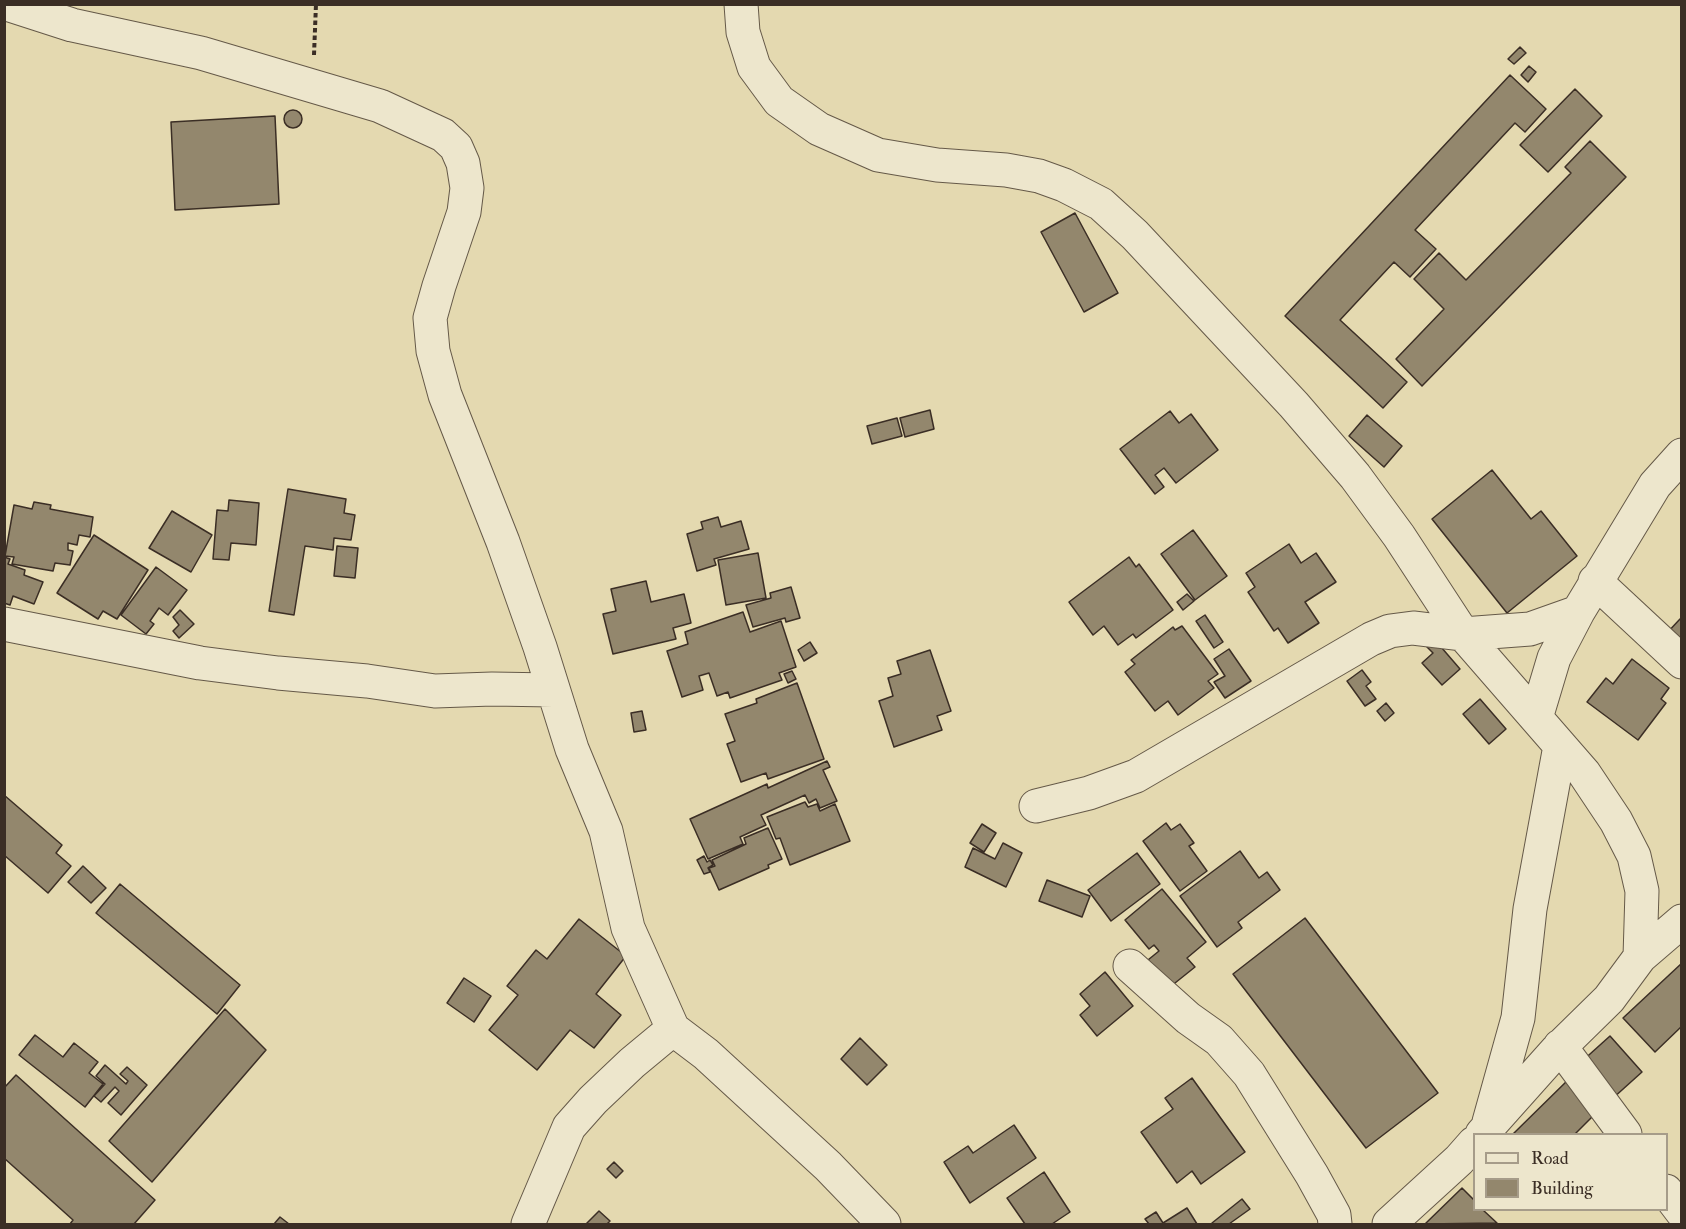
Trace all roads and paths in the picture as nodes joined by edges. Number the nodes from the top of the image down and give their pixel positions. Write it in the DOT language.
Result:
graph roads {
  1 [pos="7,4"];
  2 [pos="316,4"];
  3 [pos="741,4"];
  4 [pos="312,86"];
  5 [pos="1682,455"];
  6 [pos="1595,581"];
  7 [pos="1578,612"];
  8 [pos="4,624"];
  9 [pos="1463,634"];
  10 [pos="1682,662"];
  11 [pos="553,690"];
  12 [pos="1536,718"];
  13 [pos="1560,746"];
  14 [pos="1036,806"];
  15 [pos="1682,921"];
  16 [pos="1640,957"];
  17 [pos="1130,966"];
  18 [pos="673,1029"];
  19 [pos="1560,1046"];
  20 [pos="1482,1133"];
  21 [pos="1483,1133"];
  22 [pos="1624,1133"];
  23 [pos="1473,1144"];
  24 [pos="1668,1194"];
  25 [pos="1682,1212"];
  26 [pos="528,1224"];
  27 [pos="884,1224"];
  28 [pos="1335,1224"];
  29 [pos="1389,1224"];
  1 -- 4 [label="street"];
  2 -- 4 [label="path"];
  3 -- 9 [label="street"];
  4 -- 11 [label="street"];
  5 -- 6 [label="street"];
  6 -- 7 [label="street"];
  6 -- 10 [label="street"];
  7 -- 9 [label="street"];
  7 -- 12 [label="street"];
  8 -- 11 [label="street"];
  9 -- 12 [label="street"];
  9 -- 14 [label="street"];
  11 -- 18 [label="street"];
  12 -- 13 [label="street"];
  13 -- 16 [label="street"];
  13 -- 20 [label="street"];
  15 -- 16 [label="street"];
  16 -- 19 [label="street"];
  17 -- 28 [label="street"];
  18 -- 26 [label="street"];
  18 -- 27 [label="street"];
  19 -- 21 [label="street"];
  19 -- 22 [label="street"];
  23 -- 29 [label="street"];
  24 -- 25 [label="street"];
}
